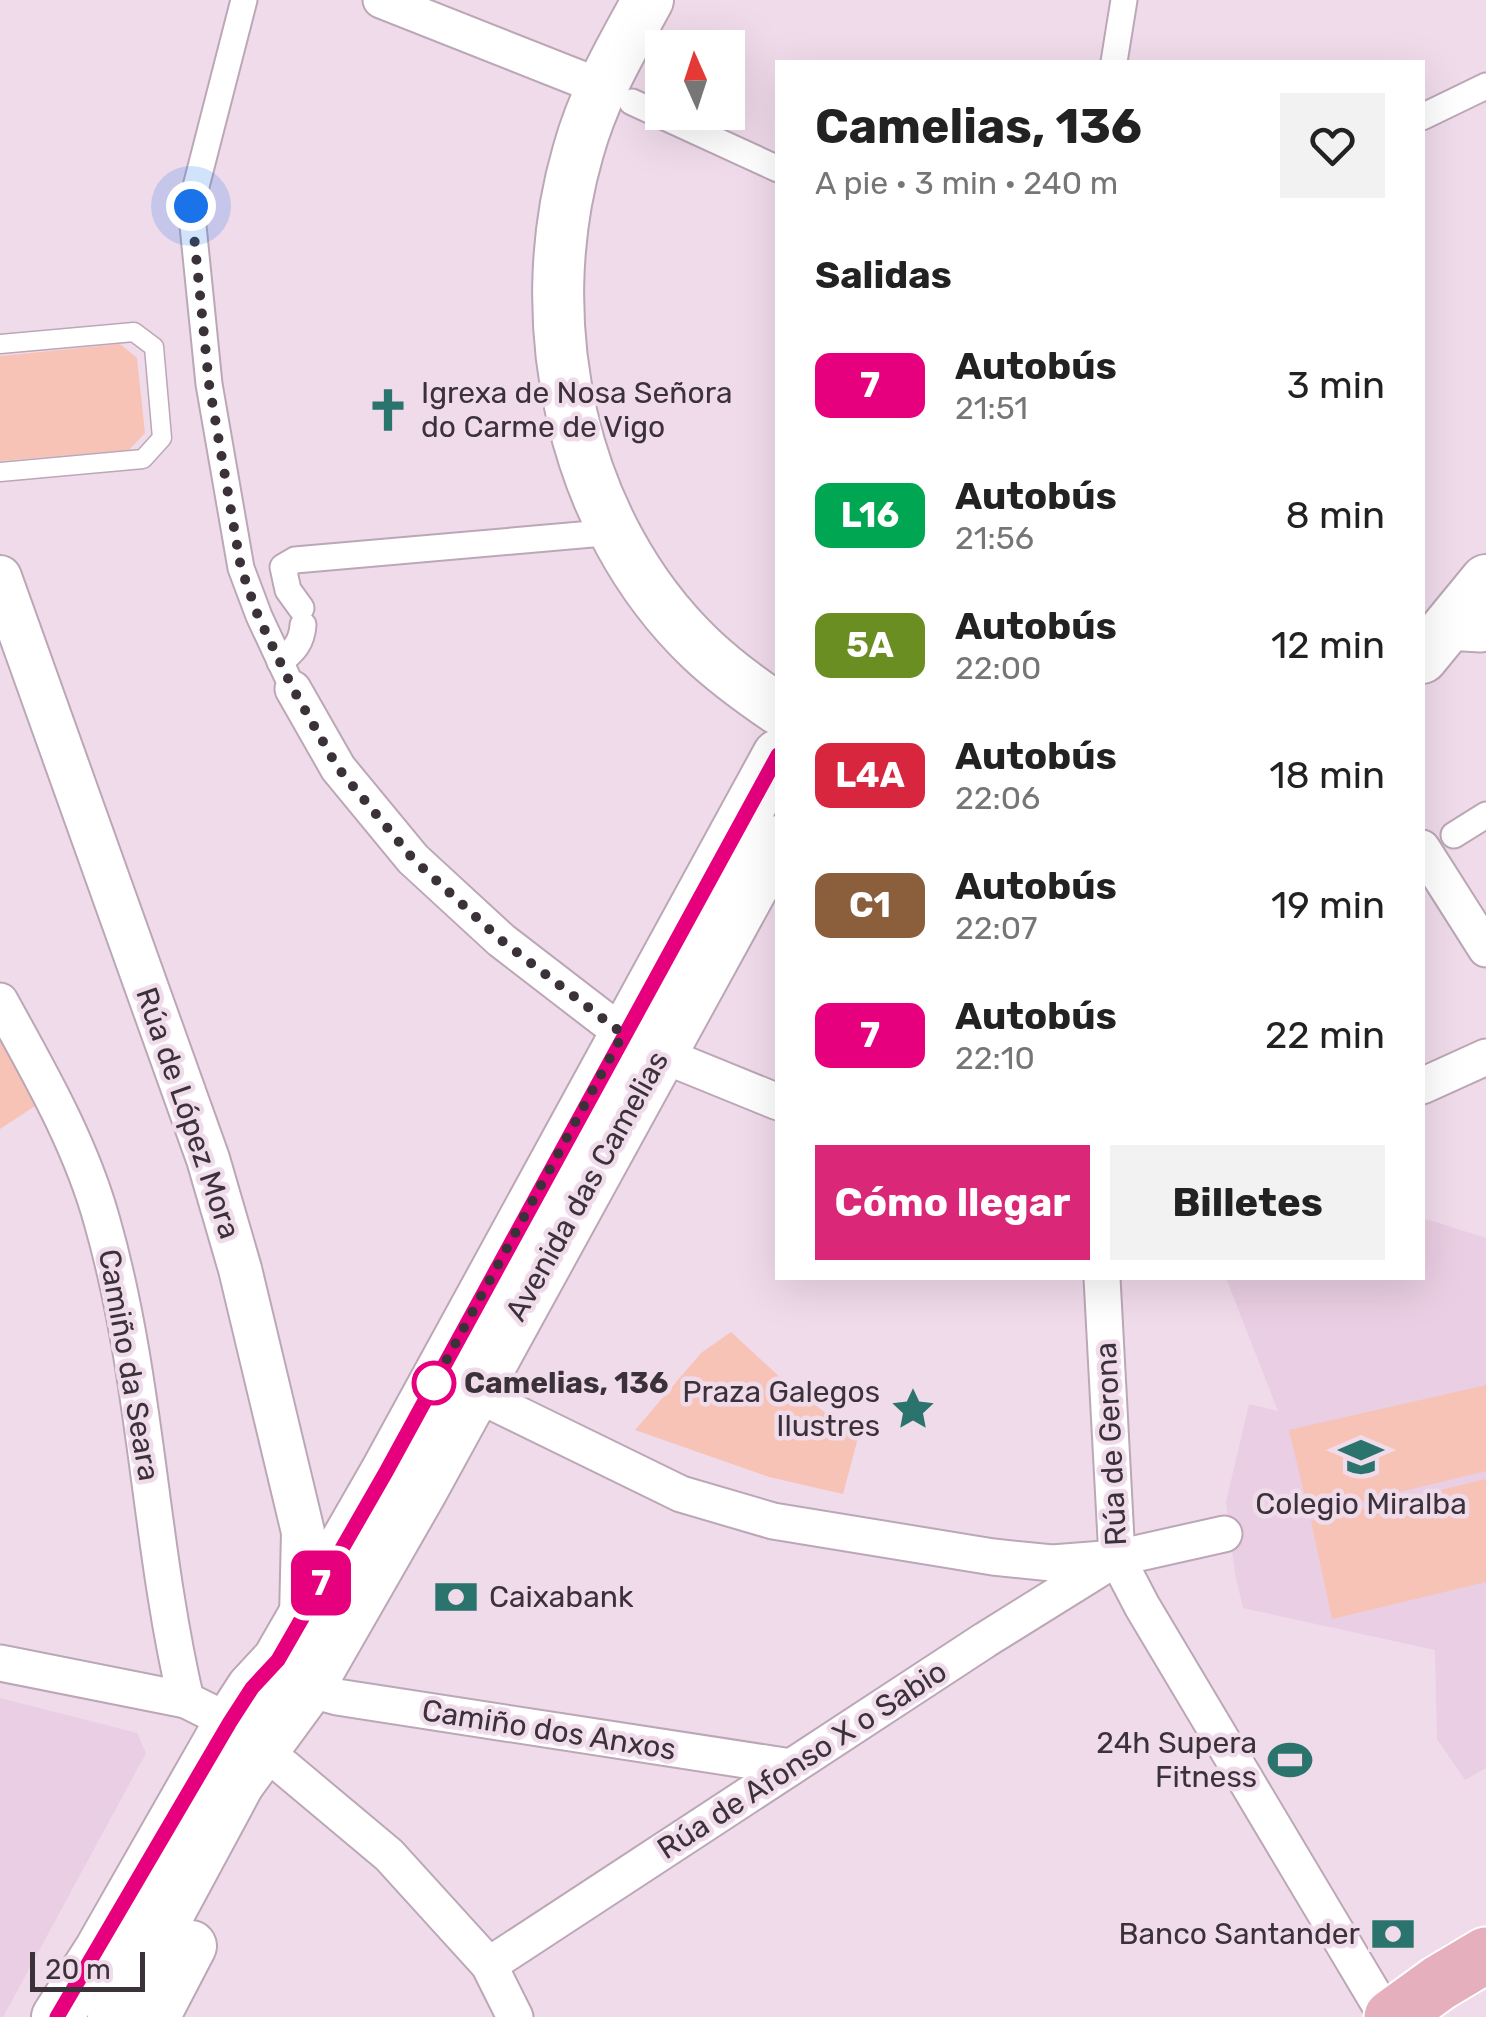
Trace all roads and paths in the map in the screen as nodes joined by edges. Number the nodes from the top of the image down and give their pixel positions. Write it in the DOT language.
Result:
graph roads {
  1 [pos="244,0"];
  2 [pos="382,0"];
  3 [pos="648,0"];
  4 [pos="1124,0"];
  5 [pos="1114,60"];
  6 [pos="1486,86"];
  7 [pos="617,94"];
  8 [pos="1425,116"];
  9 [pos="775,168"];
  10 [pos="0,344"];
  11 [pos="0,472"];
  12 [pos="616,532"];
  13 [pos="0,576"];
  14 [pos="1486,580"];
  15 [pos="1452,640"];
  16 [pos="287,675"];
  17 [pos="775,708"];
  18 [pos="775,761"];
  19 [pos="1486,815"];
  20 [pos="1438,841"];
  21 [pos="775,845"];
  22 [pos="1486,949"];
  23 [pos="0,1001"];
  24 [pos="641,1044"];
  25 [pos="1486,1057"];
  26 [pos="1425,1085"];
  27 [pos="775,1101"];
  28 [pos="1102,1280"];
  29 [pos="474,1392"];
  30 [pos="1224,1534"];
  31 [pos="1117,1558"];
  32 [pos="296,1655"];
  33 [pos="0,1663"];
  34 [pos="186,1700"];
  35 [pos="230,1722"];
  36 [pos="791,1767"];
  37 [pos="261,1775"];
  38 [pos="1486,1954"];
  39 [pos="489,1964"];
  40 [pos="1438,2000"];
  41 [pos="57,2017"];
  42 [pos="113,2017"];
  43 [pos="154,2017"];
  44 [pos="515,2017"];
  45 [pos="1389,2017"];
  1 -- 16 [label="street"];
  2 -- 7 [label="street"];
  3 -- 7 [label="main road"];
  4 -- 5 [label="street"];
  6 -- 8 [label="street"];
  7 -- 9 [label="street"];
  7 -- 12 [label="main road"];
  10 -- 11 [label="lane"];
  12 -- 16 [label="street"];
  12 -- 17 [label="main road"];
  13 -- 32 [label="street, Rúa de López Mora"];
  14 -- 15 [label="main road"];
  16 -- 24 [label="street"];
  18 -- 24 [label="main road, Avenida das Camelias"];
  19 -- 20 [label="street"];
  20 -- 22 [label="street"];
  21 -- 24 [label="main road, Avenida das Camelias"];
  23 -- 34 [label="street, Camiño da Seara"];
  24 -- 27 [label="street"];
  24 -- 29 [label="main road, Avenida das Camelias"];
  24 -- 32 [label="main road, Avenida das Camelias"];
  25 -- 26 [label="street"];
  28 -- 31 [label="street, Rúa de Gerona"];
  29 -- 31 [label="street"];
  29 -- 32 [label="main road, Avenida das Camelias"];
  30 -- 31 [label="street"];
  31 -- 36 [label="street, Rúa de Afonso X o Sabio"];
  31 -- 45 [label="street, Rúa de Gerona"];
  32 -- 35 [label="main road"];
  32 -- 36 [label="street, Camiño dos Anxos"];
  32 -- 37 [label="main road"];
  33 -- 34 [label="street"];
  34 -- 35 [label="street"];
  35 -- 41 [label="main road"];
  36 -- 39 [label="street, Rúa de Afonso X o Sabio"];
  37 -- 39 [label="street"];
  37 -- 42 [label="main road"];
  37 -- 43 [label="main road"];
  38 -- 40 [label="main road"];
  39 -- 44 [label="street"];
  40 -- 45 [label="main road"];
}
